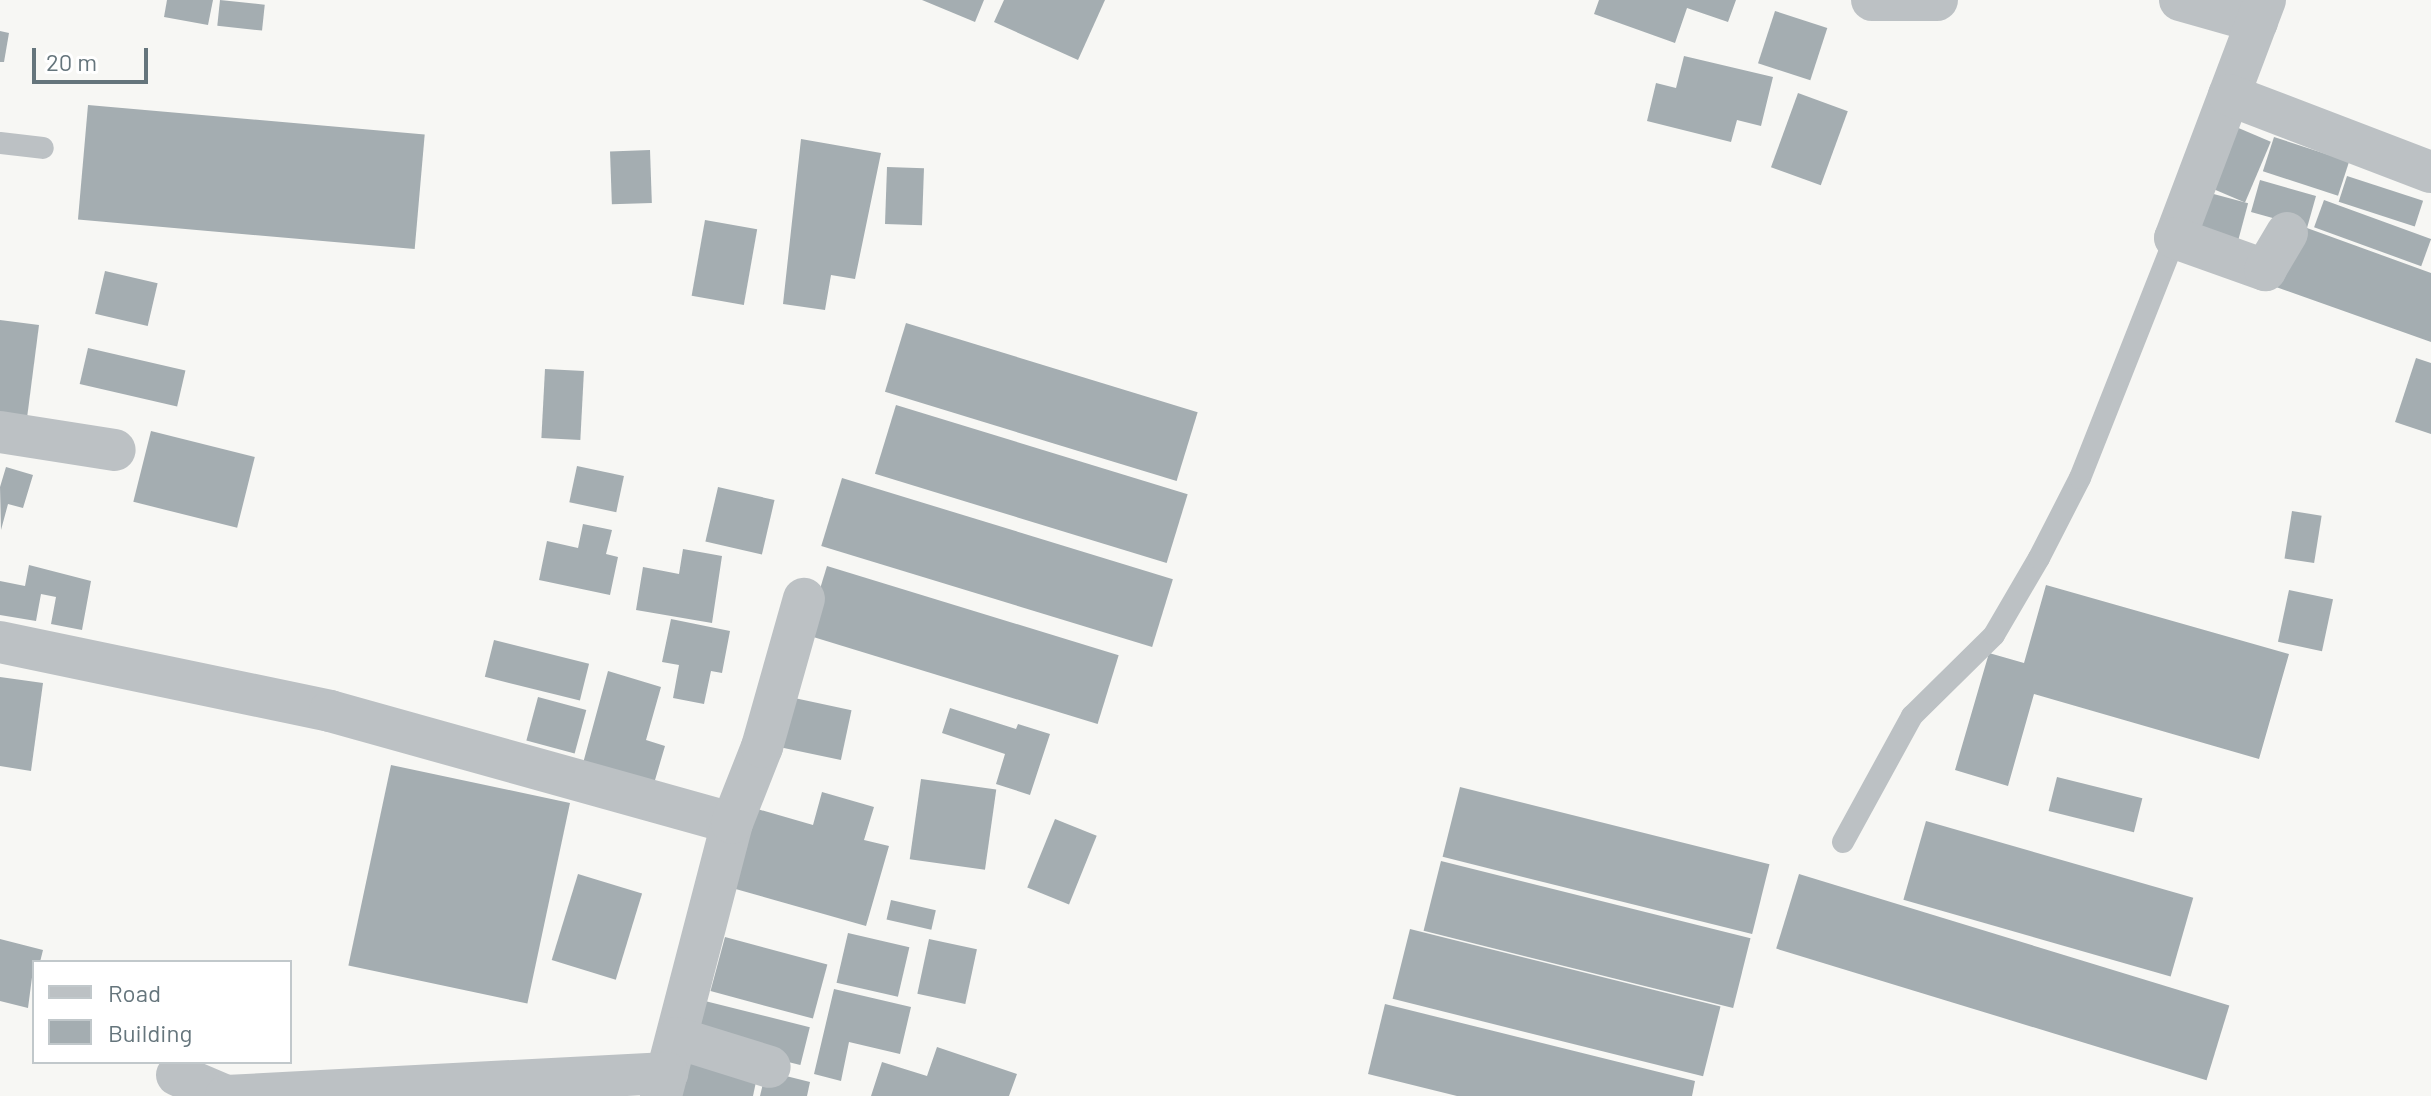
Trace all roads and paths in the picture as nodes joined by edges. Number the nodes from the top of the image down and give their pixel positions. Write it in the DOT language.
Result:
graph roads {
  1 [pos="1872,0"];
  2 [pos="1937,0"];
  3 [pos="2180,0"];
  4 [pos="2261,11"];
  5 [pos="2229,95"];
  6 [pos="0,143"];
  7 [pos="43,148"];
  8 [pos="2431,172"];
  9 [pos="2287,233"];
  10 [pos="2175,238"];
  11 [pos="0,432"];
  12 [pos="115,450"];
  13 [pos="804,599"];
  14 [pos="0,642"];
  15 [pos="732,823"];
  16 [pos="1843,842"];
  17 [pos="770,1067"];
  18 [pos="669,1069"];
  19 [pos="177,1075"];
  1 -- 2 [label="street"];
  3 -- 4 [label="street"];
  4 -- 5 [label="street"];
  5 -- 8 [label="street"];
  5 -- 10 [label="street"];
  6 -- 7 [label="lane"];
  9 -- 10 [label="street"];
  10 -- 16 [label="lane"];
  11 -- 12 [label="street"];
  13 -- 15 [label="street"];
  14 -- 15 [label="street"];
  15 -- 18 [label="street"];
  17 -- 18 [label="street"];
  18 -- 19 [label="street"];
}
